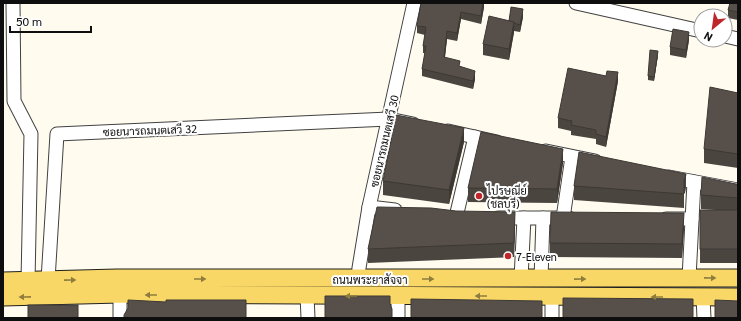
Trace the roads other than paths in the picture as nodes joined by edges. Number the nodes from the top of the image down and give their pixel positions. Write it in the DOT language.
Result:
graph roads {
  1 [pos="13,3"];
  2 [pos="414,3"];
  3 [pos="576,3"];
  4 [pos="693,29"];
  5 [pos="389,120"];
  6 [pos="475,137"];
  7 [pos="512,145"];
  8 [pos="535,149"];
  9 [pos="572,157"];
  10 [pos="610,164"];
  11 [pos="656,174"];
  12 [pos="694,182"];
  13 [pos="738,190"];
  14 [pos="369,207"];
  15 [pos="409,212"];
  16 [pos="440,215"];
  17 [pos="456,217"];
  18 [pos="471,217"];
  19 [pos="486,217"];
  20 [pos="524,218"];
  21 [pos="543,218"];
  22 [pos="563,218"];
  23 [pos="578,218"];
  24 [pos="654,218"];
  25 [pos="692,219"];
  26 [pos="689,278"];
  27 [pos="738,278"];
  28 [pos="358,279"];
  29 [pos="521,279"];
  30 [pos="541,279"];
  31 [pos="48,280"];
  32 [pos="3,281"];
  33 [pos="28,281"];
  34 [pos="120,294"];
  35 [pos="307,295"];
  36 [pos="398,296"];
  37 [pos="552,296"];
  38 [pos="3,297"];
  39 [pos="703,297"];
  40 [pos="738,297"];
  41 [pos="120,318"];
  42 [pos="308,318"];
  43 [pos="398,318"];
  44 [pos="552,318"];
  45 [pos="704,318"];
  1 -- 33 [label="street"];
  2 -- 5 [label="street, ซอยนารถมนตเสวี 30"];
  3 -- 4 [label="street"];
  5 -- 6 [label="street"];
  5 -- 14 [label="street, ซอยนารถมนตเสวี 30"];
  5 -- 31 [label="street, ซอยนารถมนตเสวี 32"];
  6 -- 7 [label="street"];
  6 -- 17 [label="street"];
  8 -- 9 [label="street"];
  9 -- 10 [label="street"];
  9 -- 22 [label="street"];
  11 -- 12 [label="street"];
  12 -- 13 [label="street"];
  12 -- 25 [label="street"];
  14 -- 15 [label="street"];
  14 -- 28 [label="street, ซอยนารถมนตเสวี 30"];
  16 -- 17 [label="street"];
  17 -- 18 [label="street"];
  19 -- 20 [label="street"];
  20 -- 21 [label="street"];
  20 -- 29 [label="street"];
  21 -- 22 [label="street"];
  21 -- 30 [label="street"];
  22 -- 23 [label="street"];
  24 -- 25 [label="street"];
  25 -- 26 [label="street"];
  26 -- 27 [label="main road, ถนนพระยาสัจจา, one-way"];
  30 -- 26 [label="main road, ถนนพระยาสัจจา, one-way"];
  28 -- 29 [label="main road, ถนนพระยาสัจจา, one-way"];
  31 -- 28 [label="main road, ถนนพระยาสัจจา, one-way"];
  29 -- 30 [label="main road, ถนนพระยาสัจจา"];
  31 -- 33 [label="main road, ถนนพระยาสัจจา"];
  32 -- 33 [label="main road, ถนนพระยาสัจจา"];
  35 -- 34 [label="main road, ถนนพระยาสัจจา, one-way"];
  34 -- 38 [label="main road, ถนนพระยาสัจจา, one-way"];
  34 -- 41 [label="street"];
  36 -- 35 [label="main road, ถนนพระยาสัจจา, one-way"];
  35 -- 42 [label="street"];
  37 -- 36 [label="main road, ถนนพระยาสัจจา, one-way"];
  36 -- 43 [label="street"];
  39 -- 37 [label="main road, ถนนพระยาสัจจา, one-way"];
  37 -- 44 [label="street"];
  39 -- 40 [label="main road, ถนนพระยาสัจจา"];
  39 -- 45 [label="street"];
}
